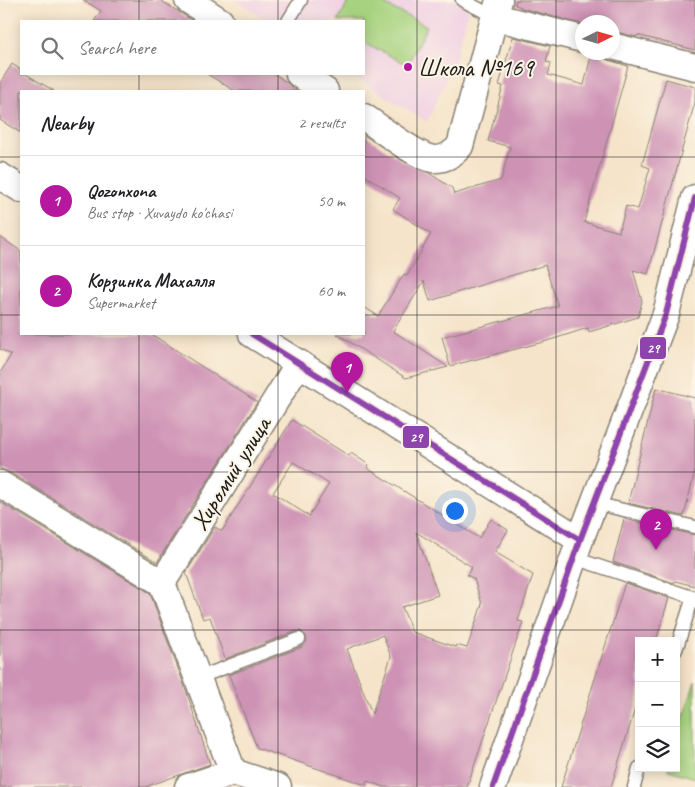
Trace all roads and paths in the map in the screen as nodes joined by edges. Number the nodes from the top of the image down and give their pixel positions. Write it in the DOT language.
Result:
graph roads {
  1 [pos="188,0"];
  2 [pos="301,0"];
  3 [pos="462,0"];
  4 [pos="497,8"];
  5 [pos="218,20"];
  6 [pos="289,20"];
  7 [pos="575,36"];
  8 [pos="620,48"];
  9 [pos="695,67"];
  10 [pos="301,75"];
  11 [pos="323,90"];
  12 [pos="365,118"];
  13 [pos="0,176"];
  14 [pos="20,188"];
  15 [pos="695,200"];
  16 [pos="254,335"];
  17 [pos="299,363"];
  18 [pos="0,484"];
  19 [pos="594,503"];
  20 [pos="695,527"];
  21 [pos="577,549"];
  22 [pos="162,583"];
  23 [pos="694,598"];
  24 [pos="680,638"];
  25 [pos="299,639"];
  26 [pos="198,678"];
  27 [pos="233,772"];
  28 [pos="639,772"];
  29 [pos="188,787"];
  30 [pos="278,787"];
  31 [pos="493,787"];
  32 [pos="634,787"];
  1 -- 5 [label="street"];
  2 -- 6 [label="lane"];
  3 -- 4 [label="lane"];
  4 -- 7 [label="street"];
  4 -- 12 [label="street"];
  8 -- 9 [label="street"];
  10 -- 11 [label="street"];
  13 -- 14 [label="street"];
  15 -- 19 [label="street"];
  16 -- 17 [label="street"];
  17 -- 21 [label="street"];
  17 -- 22 [label="street, Хиромий улица"];
  18 -- 22 [label="street"];
  19 -- 20 [label="lane"];
  19 -- 21 [label="street"];
  21 -- 23 [label="lane"];
  21 -- 31 [label="street"];
  22 -- 26 [label="street"];
  23 -- 24 [label="lane"];
  25 -- 26 [label="lane"];
  26 -- 27 [label="street"];
  27 -- 29 [label="street"];
  27 -- 30 [label="street"];
  28 -- 32 [label="lane"];
}
